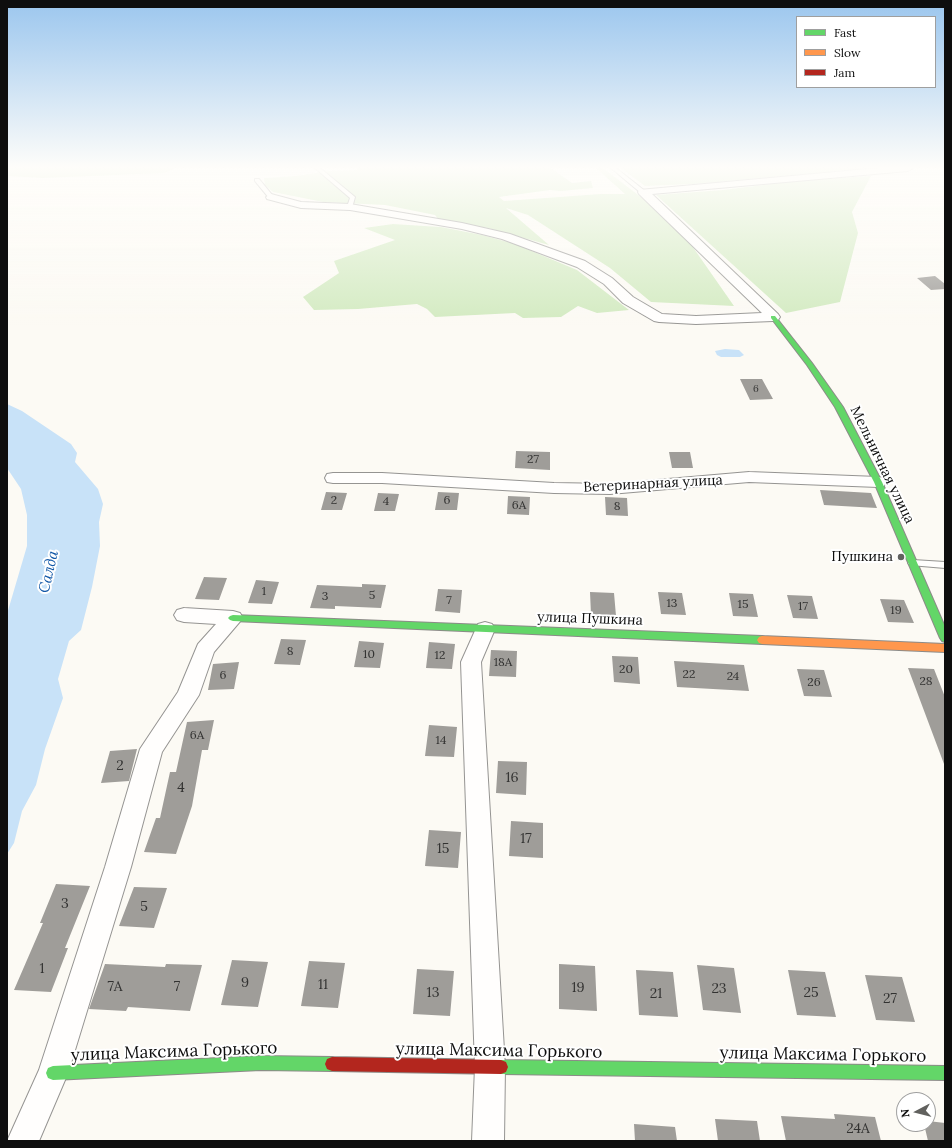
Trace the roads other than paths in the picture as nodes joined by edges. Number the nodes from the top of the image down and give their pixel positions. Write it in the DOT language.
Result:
graph roads {
  1 [pos="436,222"];
  2 [pos="674,222"];
  3 [pos="772,317"];
  4 [pos="333,478"];
  5 [pos="878,482"];
  6 [pos="913,563"];
  7 [pos="945,564"];
  8 [pos="184,615"];
  9 [pos="233,618"];
  10 [pos="485,629"];
  11 [pos="945,638"];
  12 [pos="945,648"];
  13 [pos="490,1067"];
  14 [pos="53,1073"];
  15 [pos="945,1073"];
  16 [pos="24,1141"];
  17 [pos="488,1141"];
  1 -- 3 [label="street"];
  2 -- 3 [label="street"];
  3 -- 5 [label="street, Мельничная улица"];
  4 -- 5 [label="street, Ветеринарная улица"];
  5 -- 6 [label="street, Мельничная улица"];
  6 -- 7 [label="lane"];
  6 -- 11 [label="street, Мельничная улица"];
  8 -- 9 [label="street"];
  9 -- 10 [label="street, улица Пушкина"];
  9 -- 14 [label="street"];
  10 -- 12 [label="street, улица Пушкина"];
  10 -- 13 [label="street"];
  13 -- 14 [label="street, улица Максима Горького"];
  13 -- 15 [label="street, улица Максима Горького"];
  13 -- 17 [label="street"];
  14 -- 16 [label="street"];
}
